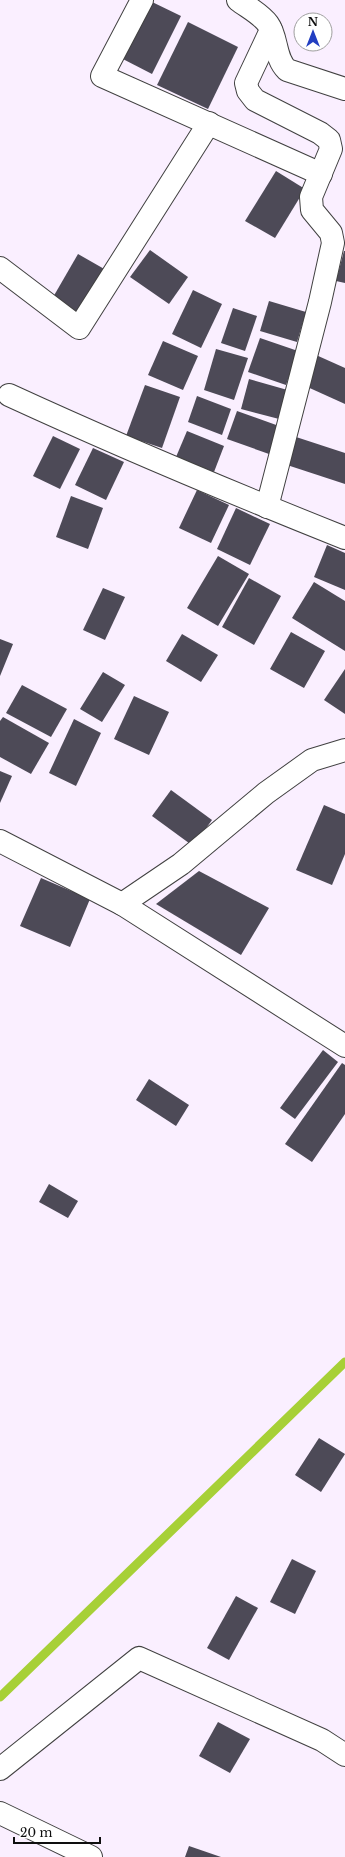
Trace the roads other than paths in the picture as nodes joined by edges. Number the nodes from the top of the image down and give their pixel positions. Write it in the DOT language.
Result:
graph roads {
  1 [pos="142,0"];
  2 [pos="238,0"];
  3 [pos="271,30"];
  4 [pos="345,89"];
  5 [pos="209,123"];
  6 [pos="321,174"];
  7 [pos="0,268"];
  8 [pos="9,395"];
  9 [pos="267,507"];
  10 [pos="345,538"];
  11 [pos="345,750"];
  12 [pos="0,841"];
  13 [pos="122,904"];
  14 [pos="345,1046"];
  15 [pos="345,1755"];
  16 [pos="0,1769"];
  17 [pos="0,1813"];
  18 [pos="91,1857"];
  1 -- 5 [label="street"];
  2 -- 3 [label="street"];
  3 -- 4 [label="street"];
  3 -- 6 [label="street"];
  5 -- 6 [label="street"];
  5 -- 7 [label="street"];
  6 -- 9 [label="street"];
  8 -- 9 [label="street"];
  9 -- 10 [label="street"];
  11 -- 13 [label="street"];
  12 -- 13 [label="street"];
  13 -- 14 [label="street"];
  15 -- 16 [label="street"];
  17 -- 18 [label="street"];
}
